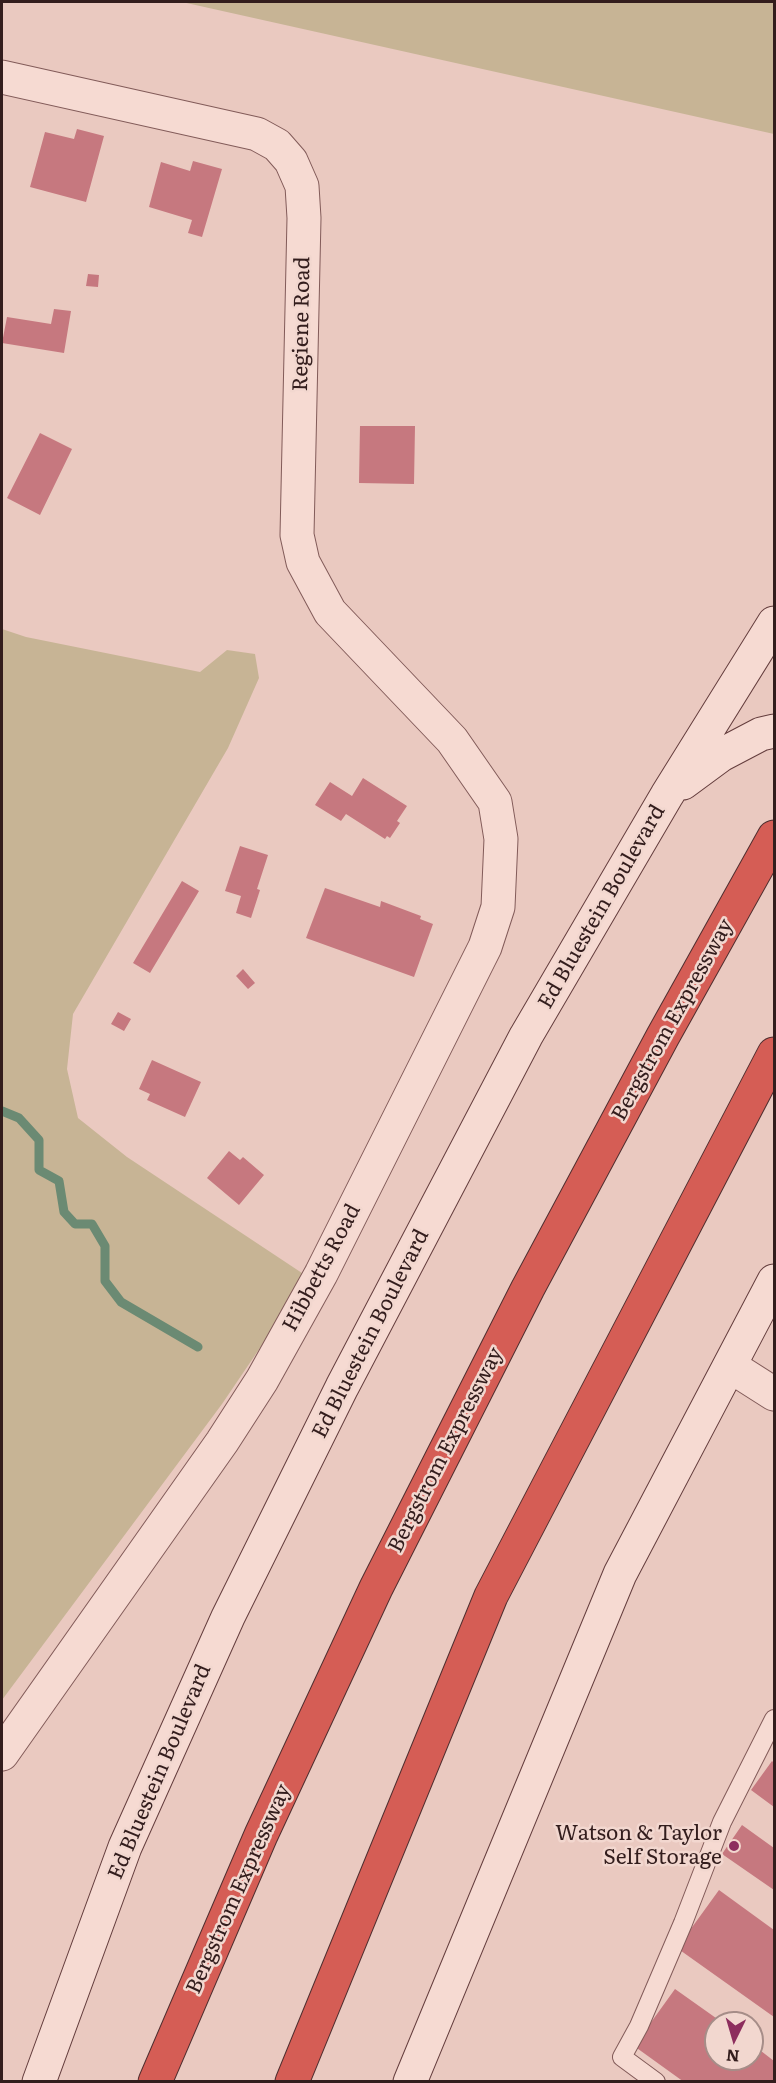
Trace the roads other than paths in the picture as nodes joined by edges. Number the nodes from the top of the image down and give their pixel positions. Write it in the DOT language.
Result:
graph roads {
  1 [pos="2,77"];
  2 [pos="774,623"];
  3 [pos="768,732"];
  4 [pos="452,740"];
  5 [pos="667,795"];
  6 [pos="774,837"];
  7 [pos="774,1054"];
  8 [pos="774,1281"];
  9 [pos="730,1366"];
  10 [pos="774,1394"];
  11 [pos="774,1719"];
  12 [pos="2,1754"];
  13 [pos="39,2082"];
  14 [pos="155,2082"];
  15 [pos="292,2082"];
  16 [pos="410,2082"];
  17 [pos="656,2082"];
  1 -- 4 [label="main road, Regiene Road"];
  2 -- 5 [label="main road, Ed Bluestein Boulevard"];
  3 -- 5 [label="main road"];
  4 -- 12 [label="main road, Hibbetts Road"];
  5 -- 13 [label="main road, Ed Bluestein Boulevard"];
  6 -- 14 [label="highway, Bergstrom Expressway"];
  7 -- 15 [label="highway"];
  8 -- 9 [label="main road"];
  9 -- 10 [label="main road"];
  9 -- 16 [label="main road"];
  11 -- 17 [label="lane"];
}
